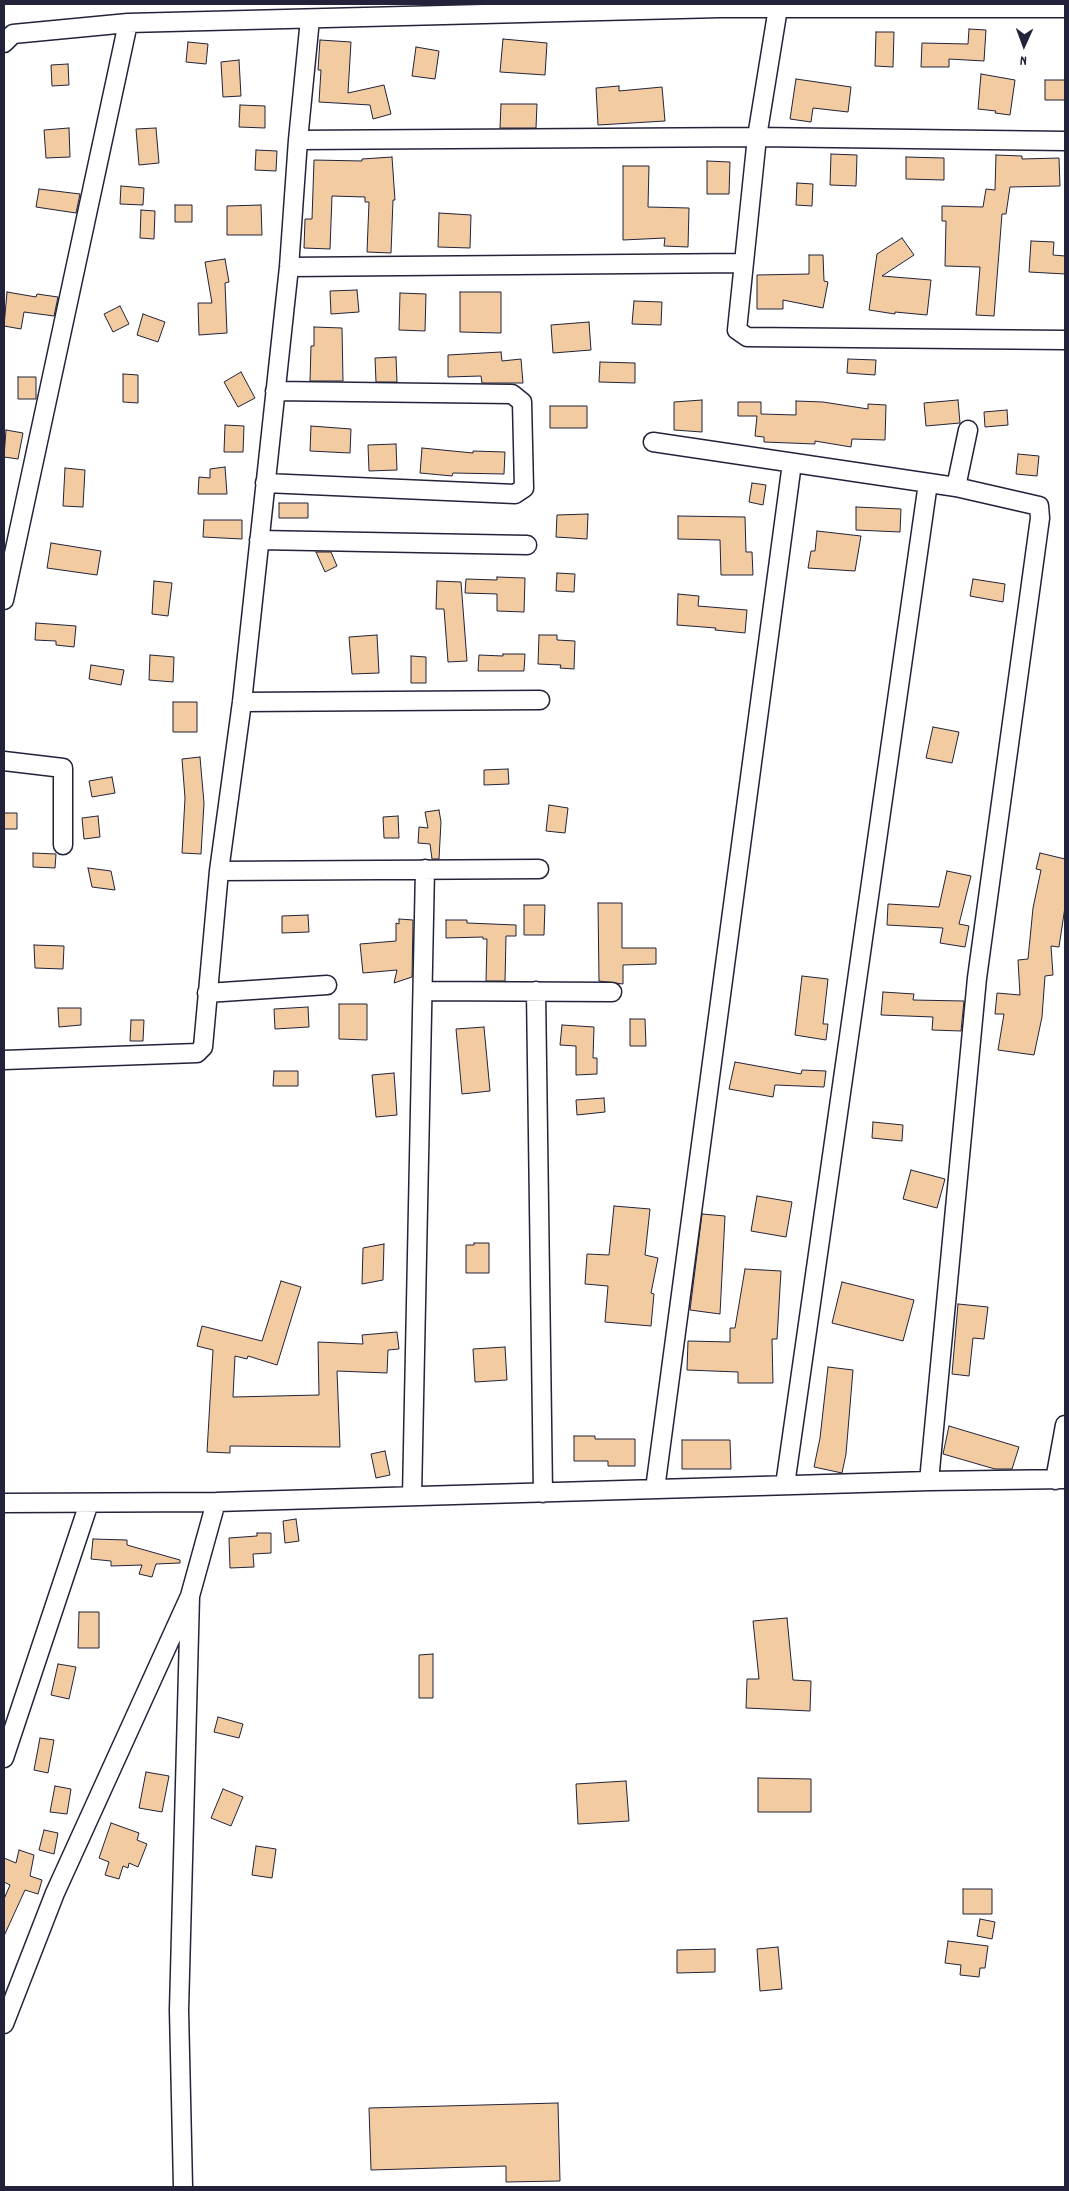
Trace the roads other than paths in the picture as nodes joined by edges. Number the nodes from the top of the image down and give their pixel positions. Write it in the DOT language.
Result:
graph roads {
  1 [pos="721,6"];
  2 [pos="778,8"];
  3 [pos="1065,8"];
  4 [pos="310,18"];
  5 [pos="128,23"];
  6 [pos="4,43"];
  7 [pos="757,137"];
  8 [pos="298,140"];
  9 [pos="1065,141"];
  10 [pos="743,263"];
  11 [pos="289,267"];
  12 [pos="1065,340"];
  13 [pos="275,391"];
  14 [pos="968,430"];
  15 [pos="653,442"];
  16 [pos="792,463"];
  17 [pos="265,483"];
  18 [pos="928,483"];
  19 [pos="956,487"];
  20 [pos="259,540"];
  21 [pos="527,545"];
  22 [pos="4,600"];
  23 [pos="540,700"];
  24 [pos="242,702"];
  25 [pos="4,761"];
  26 [pos="63,845"];
  27 [pos="425,869"];
  28 [pos="539,869"];
  29 [pos="219,872"];
  30 [pos="327,985"];
  31 [pos="423,991"];
  32 [pos="536,991"];
  33 [pos="612,992"];
  34 [pos="207,993"];
  35 [pos="4,1060"];
  36 [pos="1065,1425"];
  37 [pos="1060,1480"];
  38 [pos="929,1481"];
  39 [pos="785,1485"];
  40 [pos="655,1489"];
  41 [pos="543,1493"];
  42 [pos="412,1496"];
  43 [pos="216,1502"];
  44 [pos="4,1503"];
  45 [pos="88,1503"];
  46 [pos="190,1596"];
  47 [pos="4,1758"];
  48 [pos="4,2024"];
  49 [pos="183,2187"];
  1 -- 2 [label="street"];
  1 -- 4 [label="street"];
  2 -- 3 [label="street"];
  2 -- 7 [label="street"];
  4 -- 5 [label="street"];
  4 -- 8 [label="street"];
  5 -- 6 [label="street"];
  5 -- 22 [label="street"];
  7 -- 8 [label="street"];
  7 -- 9 [label="street"];
  7 -- 10 [label="street"];
  8 -- 11 [label="street"];
  10 -- 11 [label="street"];
  10 -- 12 [label="street"];
  11 -- 13 [label="street"];
  13 -- 17 [label="street"];
  13 -- 17 [label="street"];
  14 -- 19 [label="street"];
  15 -- 16 [label="street"];
  16 -- 18 [label="street"];
  16 -- 40 [label="street"];
  17 -- 20 [label="street"];
  18 -- 19 [label="street"];
  18 -- 39 [label="street"];
  19 -- 38 [label="street"];
  20 -- 21 [label="street"];
  20 -- 24 [label="street"];
  23 -- 24 [label="street"];
  24 -- 29 [label="street"];
  25 -- 26 [label="street"];
  27 -- 28 [label="street"];
  27 -- 29 [label="street"];
  27 -- 31 [label="street"];
  29 -- 34 [label="street"];
  30 -- 34 [label="street"];
  31 -- 32 [label="street"];
  31 -- 42 [label="street"];
  32 -- 33 [label="street"];
  32 -- 41 [label="street"];
  34 -- 35 [label="street"];
  36 -- 37 [label="street"];
  37 -- 38 [label="street"];
  38 -- 39 [label="street"];
  39 -- 40 [label="street"];
  40 -- 41 [label="street"];
  41 -- 42 [label="street"];
  42 -- 43 [label="street"];
  43 -- 45 [label="street"];
  43 -- 46 [label="street"];
  44 -- 45 [label="street"];
  45 -- 47 [label="street"];
  46 -- 48 [label="street"];
  46 -- 49 [label="street"];
}
